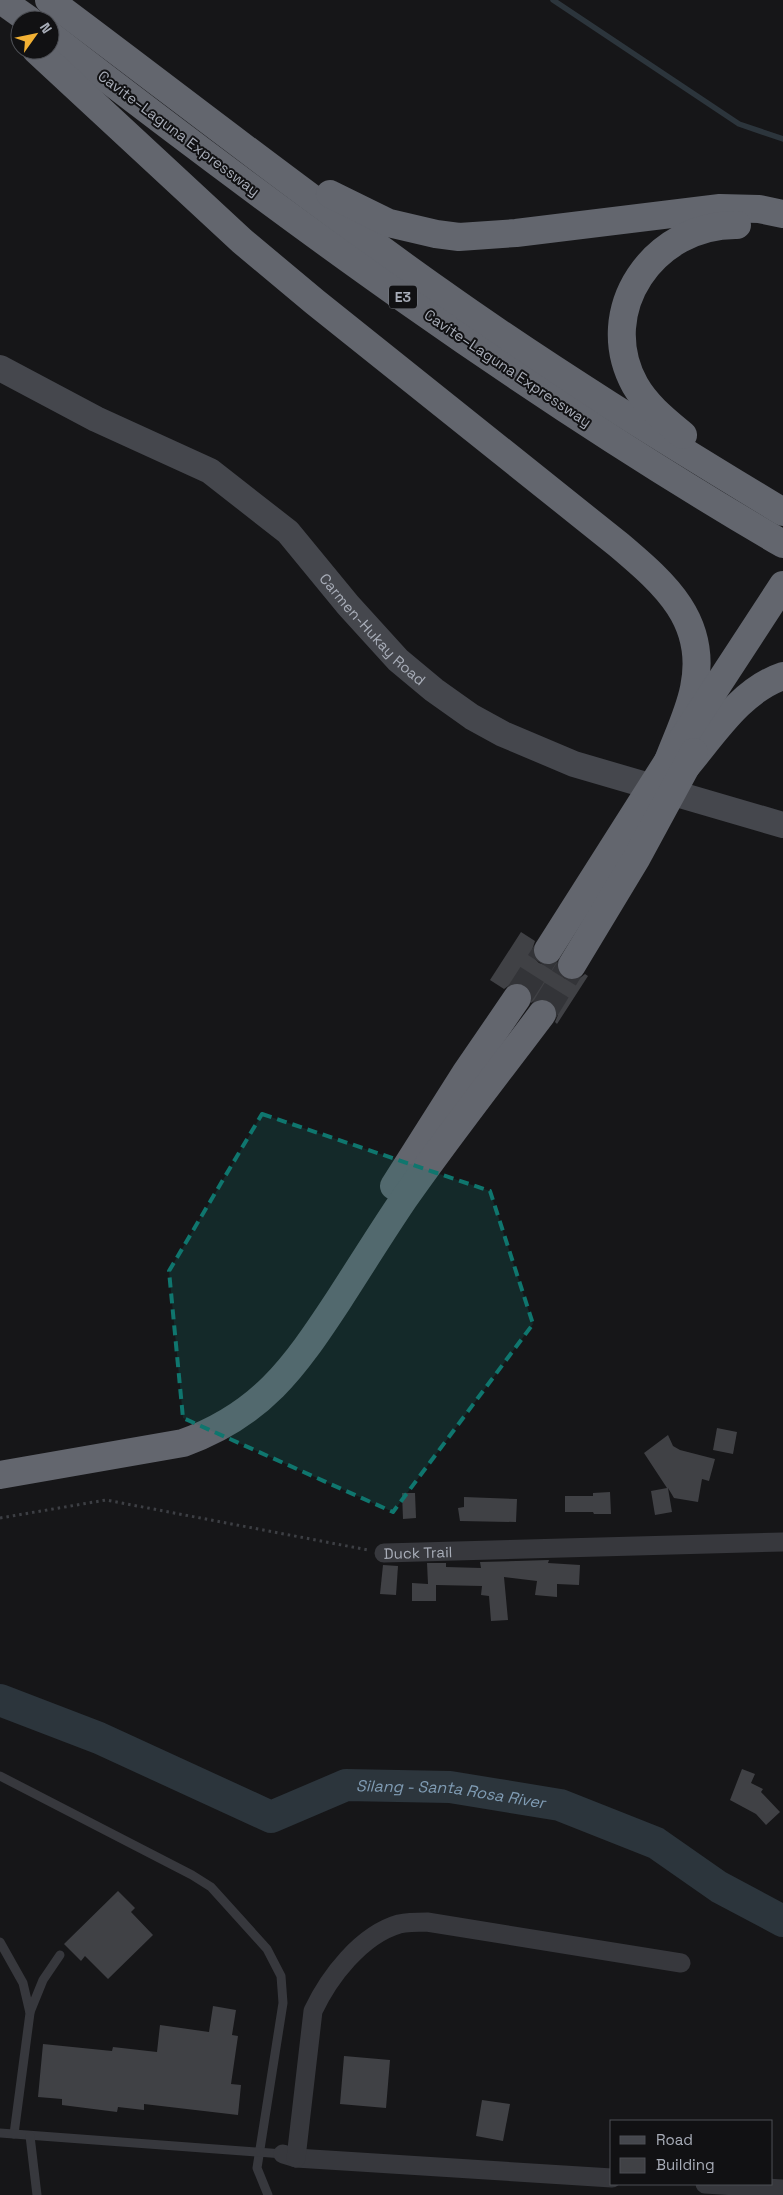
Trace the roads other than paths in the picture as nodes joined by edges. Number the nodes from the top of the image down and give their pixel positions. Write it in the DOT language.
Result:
graph roads {
  1 [pos="2,0"];
  2 [pos="49,0"];
  3 [pos="16,10"];
  4 [pos="0,19"];
  5 [pos="10,28"];
  6 [pos="60,43"];
  7 [pos="47,60"];
  8 [pos="227,135"];
  9 [pos="783,214"];
  10 [pos="783,232"];
  11 [pos="0,368"];
  12 [pos="783,512"];
  13 [pos="777,540"];
  14 [pos="783,585"];
  15 [pos="783,615"];
  16 [pos="783,676"];
  17 [pos="676,764"];
  18 [pos="783,825"];
  19 [pos="548,950"];
  20 [pos="572,965"];
  21 [pos="517,998"];
  22 [pos="542,1014"];
  23 [pos="0,1457"];
  24 [pos="0,1475"];
  25 [pos="783,1542"];
  26 [pos="384,1552"];
  27 [pos="0,1776"];
  28 [pos="0,1942"];
  29 [pos="60,1954"];
  30 [pos="681,1963"];
  31 [pos="30,2013"];
  32 [pos="0,2133"];
  33 [pos="14,2134"];
  34 [pos="30,2136"];
  35 [pos="260,2152"];
  36 [pos="290,2156"];
  37 [pos="610,2178"];
  38 [pos="721,2185"];
  39 [pos="783,2189"];
  40 [pos="37,2195"];
  41 [pos="268,2195"];
  1 -- 3 [label="highway"];
  2 -- 8 [label="highway, E3"];
  4 -- 5 [label="highway"];
  6 -- 13 [label="highway, Cavite–Laguna Expressway / E3"];
  7 -- 17 [label="highway"];
  8 -- 9 [label="highway"];
  8 -- 12 [label="highway, Cavite–Laguna Expressway / E3"];
  10 -- 12 [label="highway"];
  11 -- 18 [label="street, Carmen-Hukay Road"];
  14 -- 17 [label="highway"];
  15 -- 17 [label="highway"];
  16 -- 17 [label="highway"];
  17 -- 19 [label="highway"];
  17 -- 20 [label="highway"];
  21 -- 23 [label="highway"];
  22 -- 24 [label="highway"];
  25 -- 26 [label="street, Duck Trail"];
  27 -- 35 [label="lane"];
  28 -- 31 [label="lane"];
  29 -- 31 [label="lane"];
  30 -- 36 [label="street"];
  31 -- 33 [label="lane"];
  32 -- 33 [label="lane"];
  33 -- 34 [label="lane"];
  34 -- 35 [label="lane"];
  34 -- 40 [label="lane"];
  35 -- 36 [label="lane"];
  35 -- 41 [label="lane"];
  36 -- 37 [label="street"];
  38 -- 39 [label="street"];
}
